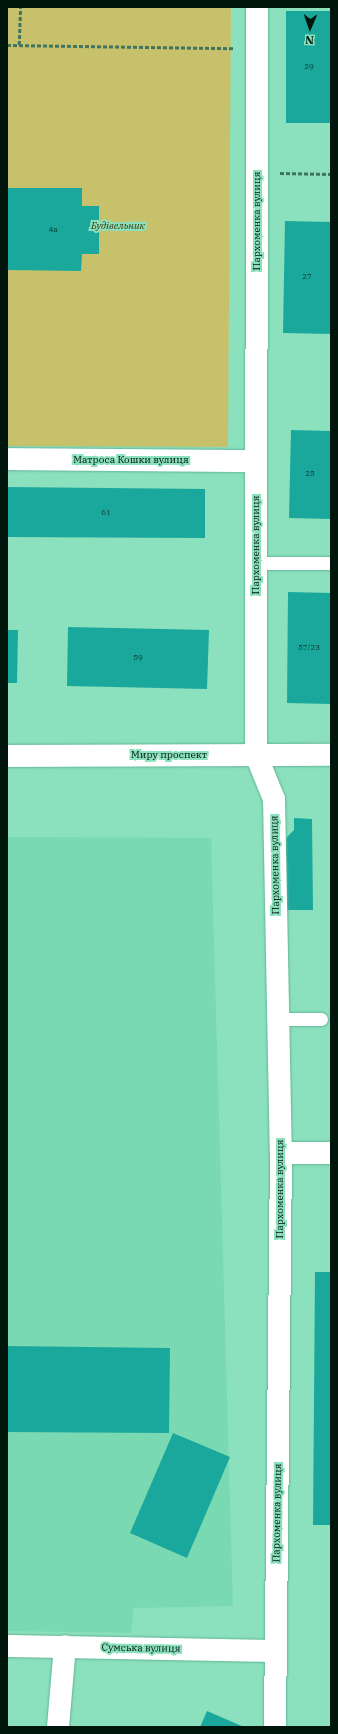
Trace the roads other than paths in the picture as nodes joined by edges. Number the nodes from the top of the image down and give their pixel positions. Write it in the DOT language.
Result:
graph roads {
  1 [pos="257,7"];
  2 [pos="7,459"];
  3 [pos="256,461"];
  4 [pos="256,563"];
  5 [pos="331,563"];
  6 [pos="331,754"];
  7 [pos="256,755"];
  8 [pos="7,756"];
  9 [pos="278,1019"];
  10 [pos="321,1019"];
  11 [pos="280,1153"];
  12 [pos="331,1153"];
  13 [pos="7,1646"];
  14 [pos="65,1646"];
  15 [pos="275,1651"];
  16 [pos="58,1727"];
  17 [pos="276,1727"];
  1 -- 3 [label="street, Пархоменка вулиця"];
  2 -- 3 [label="street, Матроса Кошки вулиця"];
  3 -- 4 [label="street, Пархоменка вулиця"];
  4 -- 5 [label="lane"];
  4 -- 7 [label="street, Пархоменка вулиця"];
  6 -- 7 [label="street, Миру проспект"];
  7 -- 8 [label="street, Миру проспект"];
  7 -- 9 [label="street, Пархоменка вулиця"];
  9 -- 10 [label="lane"];
  9 -- 11 [label="street, Пархоменка вулиця"];
  11 -- 12 [label="street"];
  11 -- 15 [label="street, Пархоменка вулиця"];
  13 -- 14 [label="street, Сумська вулиця"];
  14 -- 15 [label="street, Сумська вулиця"];
  14 -- 16 [label="street"];
  15 -- 17 [label="street, Пархоменка вулиця"];
}
